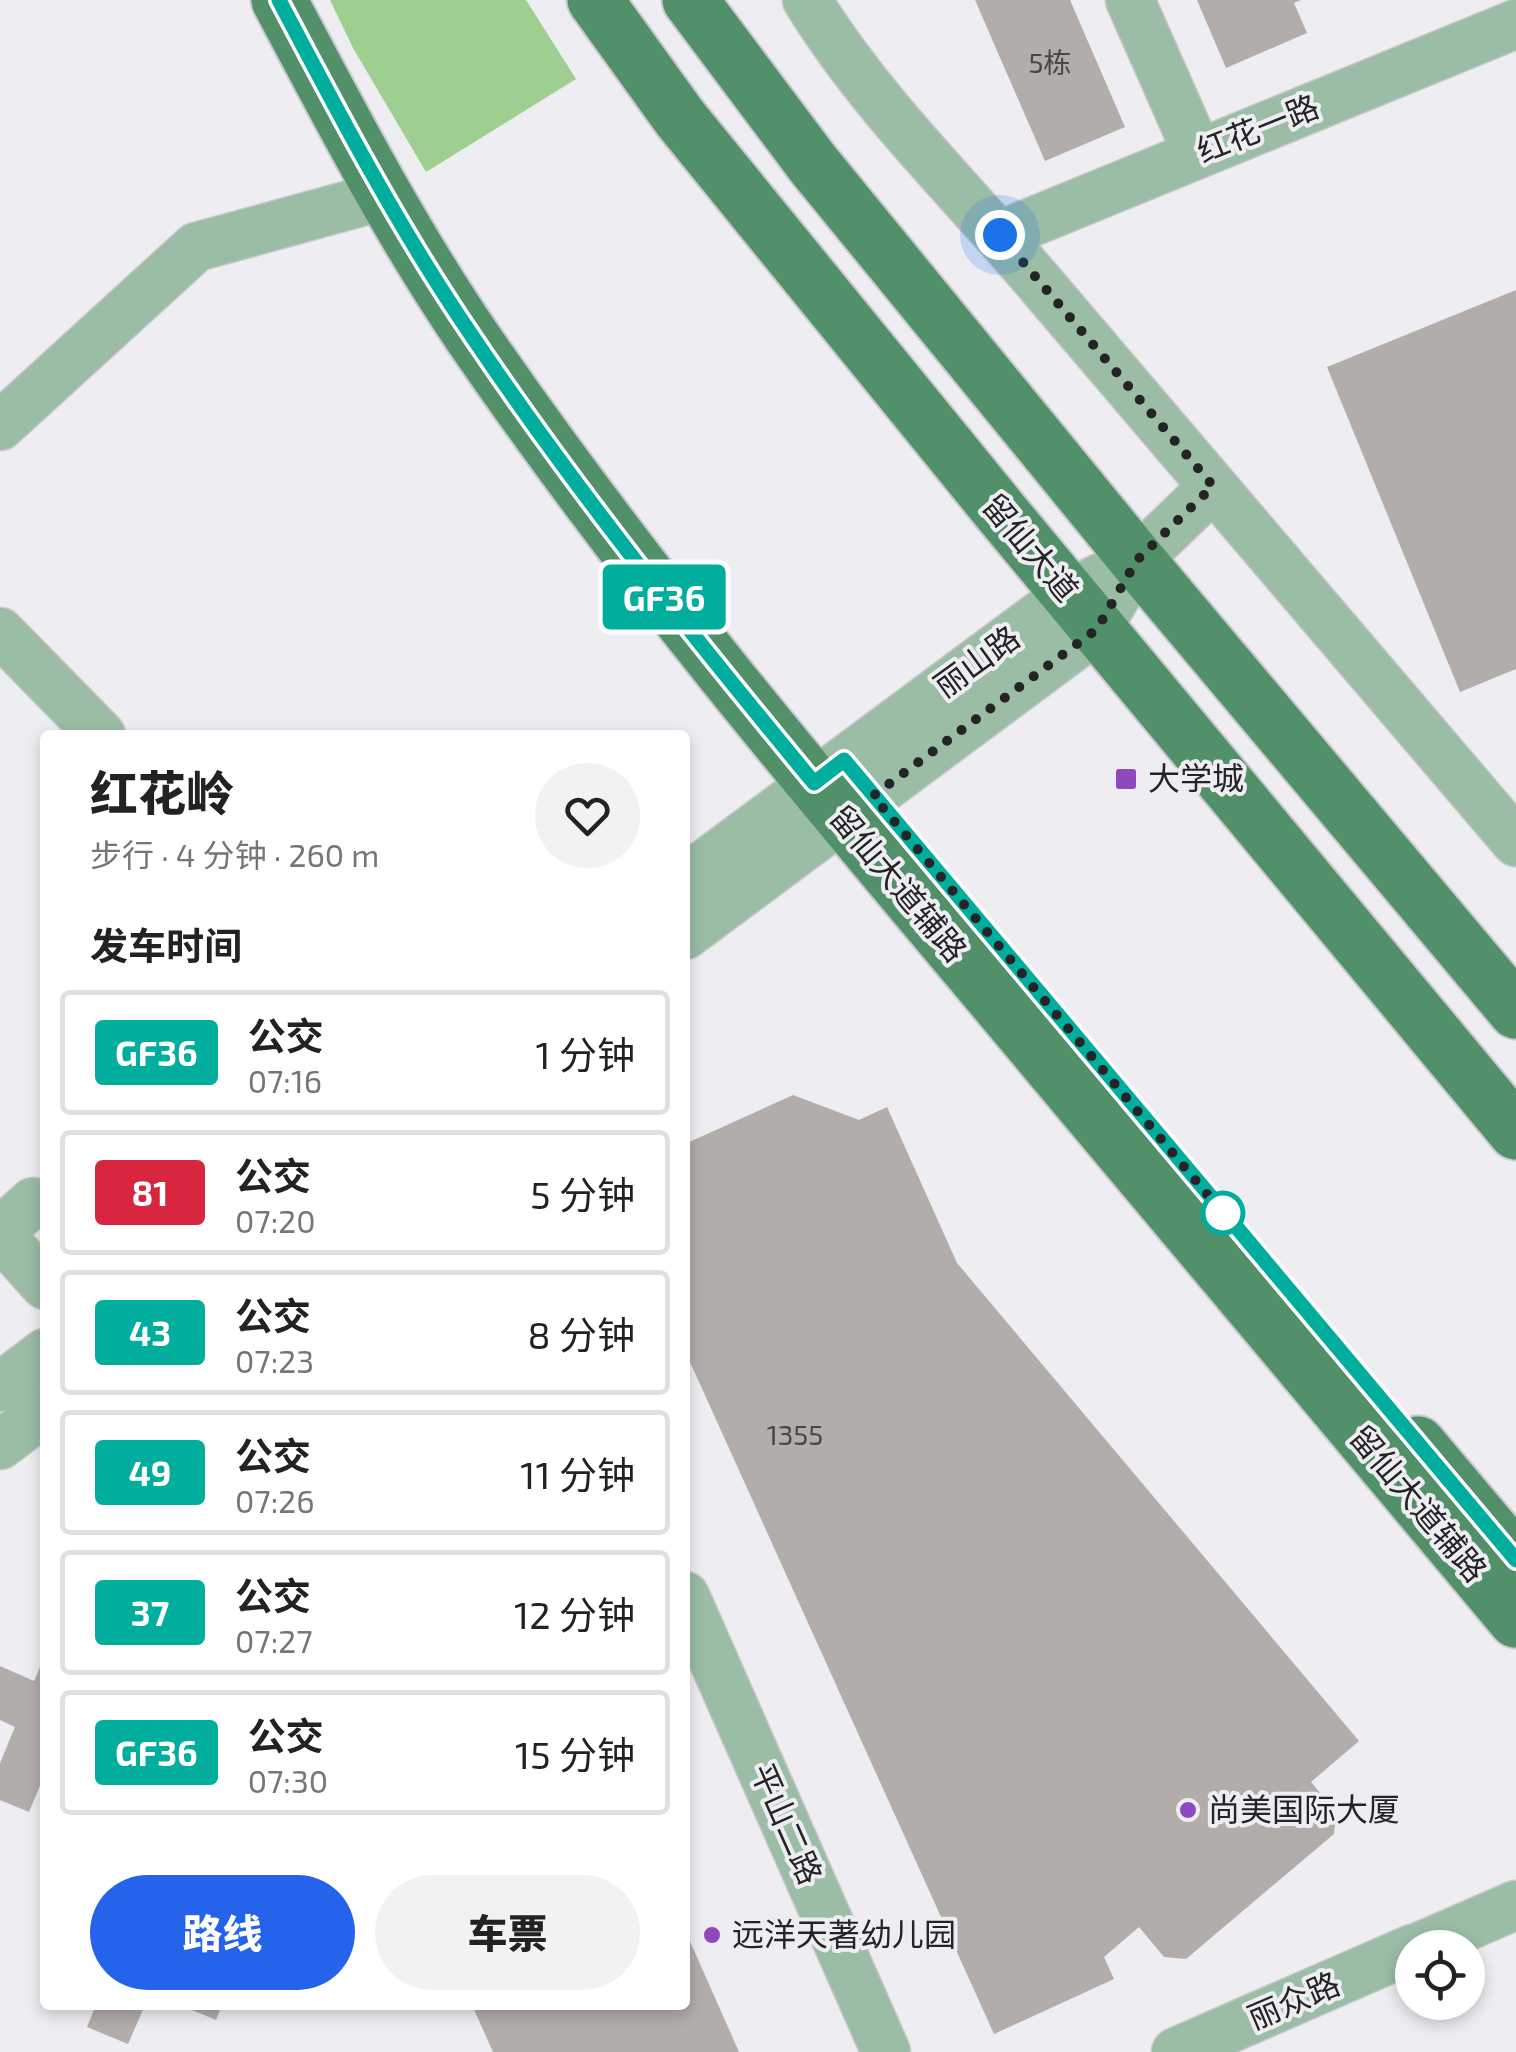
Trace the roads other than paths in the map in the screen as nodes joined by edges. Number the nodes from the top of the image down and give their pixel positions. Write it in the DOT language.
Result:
graph roads {
  1 [pos="279,0"];
  2 [pos="308,0"];
  3 [pos="595,0"];
  4 [pos="690,0"];
  5 [pos="808,0"];
  6 [pos="1130,0"];
  7 [pos="1516,24"];
  8 [pos="1198,154"];
  9 [pos="364,201"];
  10 [pos="1000,235"];
  11 [pos="0,426"];
  12 [pos="1213,486"];
  13 [pos="1137,560"];
  14 [pos="1083,612"];
  15 [pos="0,632"];
  16 [pos="96,730"];
  17 [pos="844,789"];
  18 [pos="1516,842"];
  19 [pos="690,876"];
  20 [pos="690,930"];
  21 [pos="1516,1011"];
  22 [pos="1516,1132"];
  23 [pos="11,1223"];
  24 [pos="40,1277"];
  25 [pos="40,1358"];
  26 [pos="0,1387"];
  27 [pos="40,1415"];
  28 [pos="0,1445"];
  29 [pos="1516,1560"];
  30 [pos="690,1607"];
  31 [pos="1516,1620"];
  32 [pos="1516,1904"];
  33 [pos="1456,1930"];
  34 [pos="1395,1957"];
  35 [pos="886,2052"];
  36 [pos="1176,2052"];
  1 -- 17 [label="main road, 留仙大道辅路"];
  2 -- 17 [label="main road, 留仙大道辅路"];
  3 -- 14 [label="main road, 留仙大道"];
  4 -- 13 [label="main road"];
  5 -- 10 [label="street"];
  6 -- 8 [label="street"];
  7 -- 8 [label="street, 红花一路"];
  8 -- 10 [label="street, 红花一路"];
  9 -- 11 [label="street"];
  10 -- 12 [label="street"];
  12 -- 13 [label="street, 丽山路"];
  12 -- 18 [label="street"];
  13 -- 14 [label="street, 丽山路"];
  13 -- 21 [label="main road"];
  14 -- 17 [label="street, 丽山路"];
  14 -- 22 [label="main road, 留仙大道"];
  15 -- 16 [label="street"];
  17 -- 19 [label="street, 丽山路"];
  17 -- 20 [label="street, 丽山路"];
  17 -- 29 [label="main road, 留仙大道辅路"];
  17 -- 31 [label="main road, 留仙大道辅路"];
  23 -- 24 [label="street"];
  25 -- 26 [label="street"];
  27 -- 28 [label="street"];
  30 -- 35 [label="street, 平山二路"];
  32 -- 33 [label="street, 丽众路"];
  34 -- 36 [label="street, 丽众路"];
}
